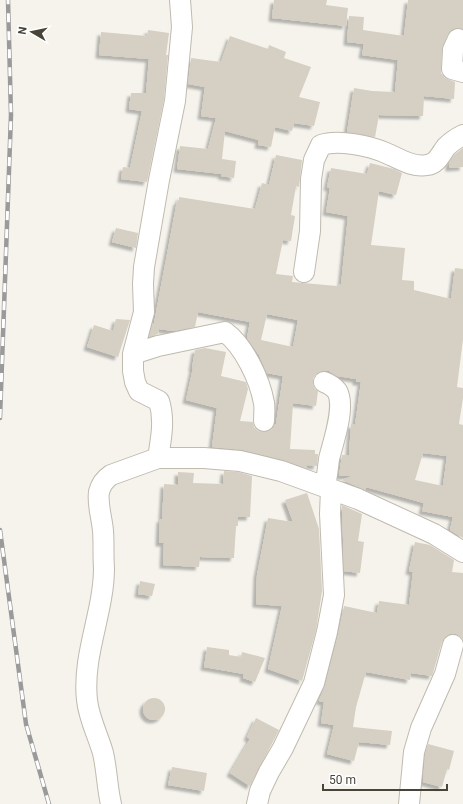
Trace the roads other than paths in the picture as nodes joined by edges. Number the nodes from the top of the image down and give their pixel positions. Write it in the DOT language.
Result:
graph roads {
  1 [pos="180,0"];
  2 [pos="458,39"];
  3 [pos="463,72"];
  4 [pos="463,135"];
  5 [pos="304,272"];
  6 [pos="133,354"];
  7 [pos="324,382"];
  8 [pos="264,421"];
  9 [pos="158,458"];
  10 [pos="328,487"];
  11 [pos="463,552"];
  12 [pos="453,645"];
  13 [pos="111,804"];
  14 [pos="257,804"];
  15 [pos="409,804"];
  1 -- 6 [label="street"];
  2 -- 3 [label="street"];
  4 -- 5 [label="street"];
  6 -- 8 [label="street"];
  6 -- 9 [label="street"];
  7 -- 10 [label="street"];
  9 -- 10 [label="street"];
  9 -- 13 [label="street"];
  10 -- 11 [label="street"];
  10 -- 14 [label="street"];
  12 -- 15 [label="street"];
}
